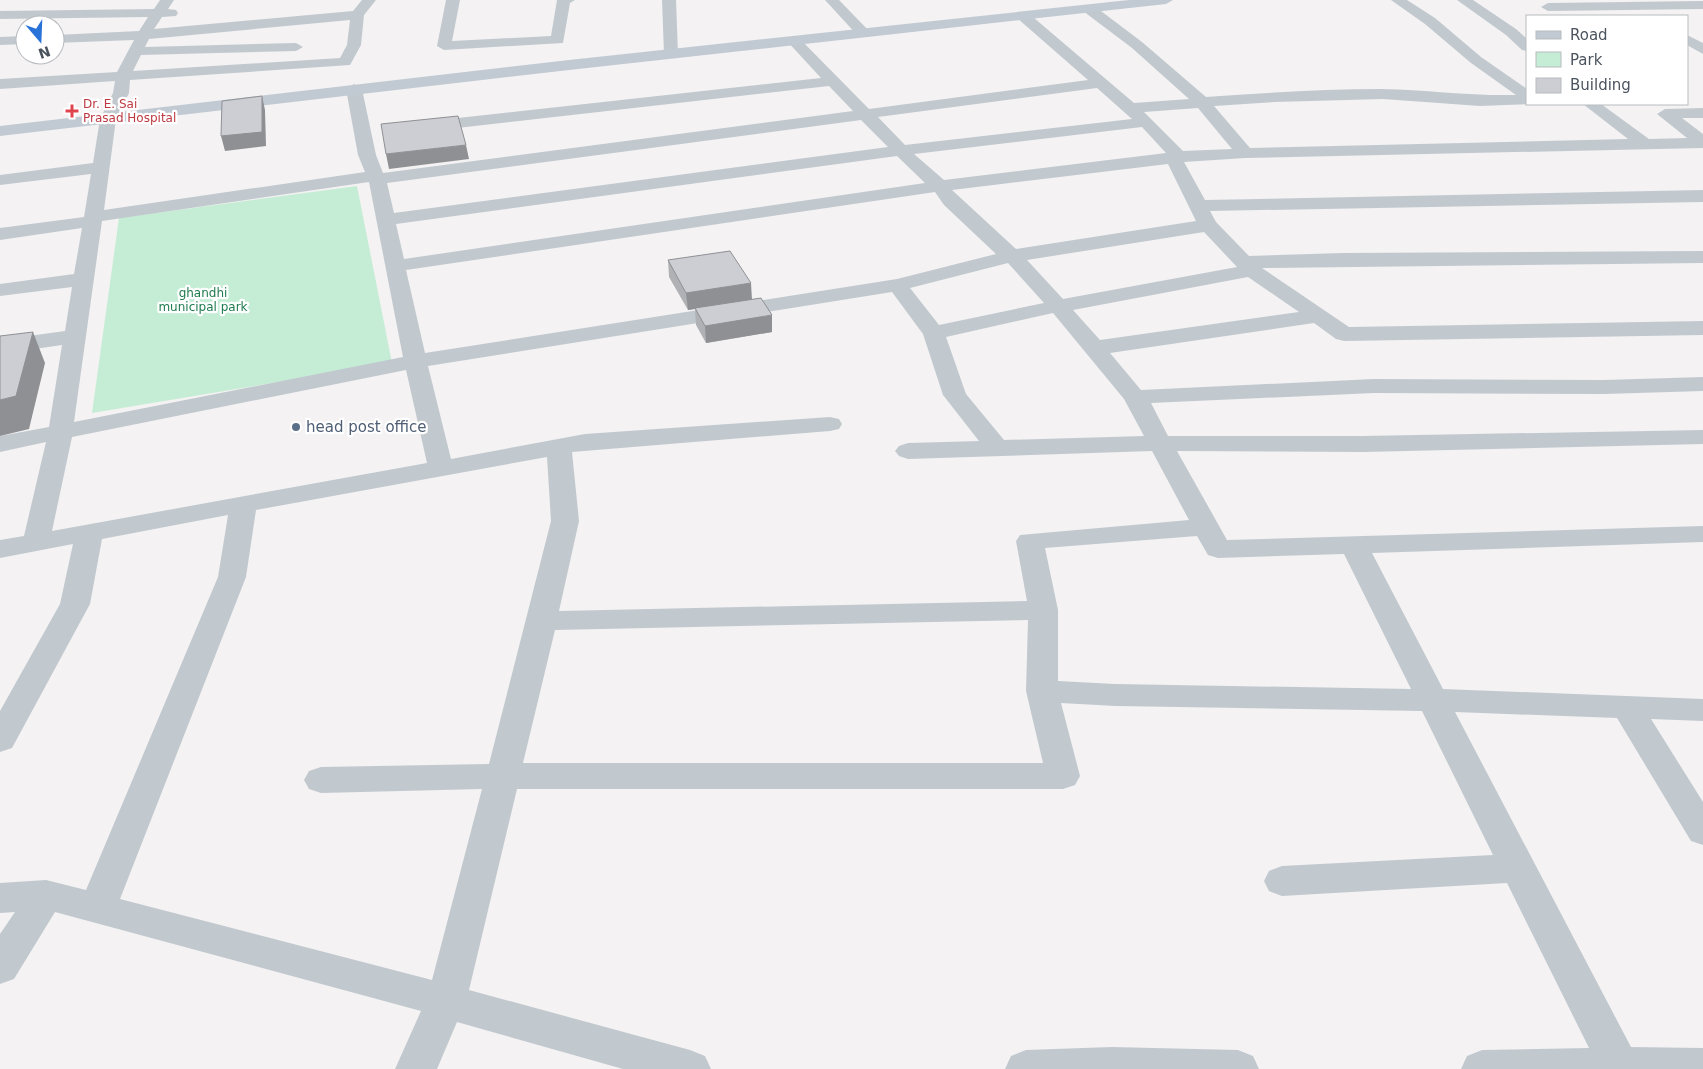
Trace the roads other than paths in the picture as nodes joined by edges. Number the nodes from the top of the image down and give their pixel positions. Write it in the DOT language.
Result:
graph roads {
  1 [pos="124,0"];
  2 [pos="167,0"];
  3 [pos="369,0"];
  4 [pos="453,0"];
  5 [pos="568,0"];
  6 [pos="669,0"];
  7 [pos="832,0"];
  8 [pos="1015,0"];
  9 [pos="1166,0"];
  10 [pos="1398,0"];
  11 [pos="1464,0"];
  12 [pos="1146,1"];
  13 [pos="0,4"];
  14 [pos="1703,5"];
  15 [pos="1548,7"];
  16 [pos="1088,8"];
  17 [pos="1647,8"];
  18 [pos="183,12"];
  19 [pos="158,14"];
  20 [pos="0,15"];
  21 [pos="357,15"];
  22 [pos="1028,15"];
  23 [pos="0,30"];
  24 [pos="15,33"];
  25 [pos="144,34"];
  26 [pos="864,34"];
  27 [pos="1703,36"];
  28 [pos="15,37"];
  29 [pos="65,38"];
  30 [pos="1688,38"];
  31 [pos="1688,39"];
  32 [pos="792,40"];
  33 [pos="0,41"];
  34 [pos="334,45"];
  35 [pos="354,45"];
  36 [pos="314,46"];
  37 [pos="1526,46"];
  38 [pos="1703,50"];
  39 [pos="115,52"];
  40 [pos="135,52"];
  41 [pos="671,54"];
  42 [pos="123,75"];
  43 [pos="833,81"];
  44 [pos="0,84"];
  45 [pos="1100,84"];
  46 [pos="354,89"];
  47 [pos="1526,95"];
  48 [pos="1526,100"];
  49 [pos="1203,103"];
  50 [pos="1592,105"];
  51 [pos="1130,108"];
  52 [pos="1703,113"];
  53 [pos="865,114"];
  54 [pos="108,119"];
  55 [pos="1146,122"];
  56 [pos="402,129"];
  57 [pos="0,131"];
  58 [pos="383,131"];
  59 [pos="363,134"];
  60 [pos="1703,143"];
  61 [pos="1645,144"];
  62 [pos="901,150"];
  63 [pos="1246,153"];
  64 [pos="1176,158"];
  65 [pos="101,168"];
  66 [pos="377,178"];
  67 [pos="0,180"];
  68 [pos="940,186"];
  69 [pos="1703,196"];
  70 [pos="1199,206"];
  71 [pos="93,219"];
  72 [pos="386,220"];
  73 [pos="1208,225"];
  74 [pos="0,234"];
  75 [pos="1012,256"];
  76 [pos="1703,257"];
  77 [pos="395,266"];
  78 [pos="1249,266"];
  79 [pos="84,279"];
  80 [pos="897,285"];
  81 [pos="0,290"];
  82 [pos="1058,306"];
  83 [pos="1318,316"];
  84 [pos="1703,328"];
  85 [pos="934,333"];
  86 [pos="75,336"];
  87 [pos="0,347"];
  88 [pos="1095,348"];
  89 [pos="415,361"];
  90 [pos="1703,384"];
  91 [pos="1134,397"];
  92 [pos="830,424"];
  93 [pos="60,434"];
  94 [pos="1703,437"];
  95 [pos="1160,443"];
  96 [pos="0,444"];
  97 [pos="559,447"];
  98 [pos="997,448"];
  99 [pos="908,451"];
  100 [pos="441,468"];
  101 [pos="243,505"];
  102 [pos="1205,527"];
  103 [pos="89,533"];
  104 [pos="1703,534"];
  105 [pos="36,543"];
  106 [pos="1354,545"];
  107 [pos="0,549"];
  108 [pos="1043,610"];
  109 [pos="542,621"];
  110 [pos="1042,691"];
  111 [pos="1433,700"];
  112 [pos="1628,709"];
  113 [pos="1703,710"];
  114 [pos="0,740"];
  115 [pos="504,776"];
  116 [pos="321,780"];
  117 [pos="1703,831"];
  118 [pos="1519,868"];
  119 [pos="1282,881"];
  120 [pos="46,896"];
  121 [pos="0,898"];
  122 [pos="97,909"];
  123 [pos="0,967"];
  124 [pos="446,1001"];
  125 [pos="1620,1067"];
  126 [pos="1703,1067"];
  127 [pos="416,1069"];
  128 [pos="690,1069"];
  129 [pos="1026,1069"];
  130 [pos="1238,1069"];
  131 [pos="1482,1069"];
  1 -- 13 [label="street"];
  2 -- 19 [label="street"];
  3 -- 21 [label="street"];
  4 -- 5 [label="street"];
  6 -- 41 [label="street"];
  7 -- 26 [label="street"];
  8 -- 22 [label="street"];
  9 -- 12 [label="street"];
  10 -- 47 [label="street"];
  11 -- 37 [label="street"];
  12 -- 16 [label="street"];
  14 -- 17 [label="street"];
  15 -- 17 [label="street"];
  16 -- 22 [label="street"];
  16 -- 49 [label="street"];
  18 -- 19 [label="street"];
  19 -- 20 [label="street"];
  19 -- 25 [label="street"];
  21 -- 25 [label="street"];
  21 -- 35 [label="street"];
  22 -- 26 [label="street"];
  22 -- 45 [label="street"];
  23 -- 24 [label="street"];
  25 -- 29 [label="street"];
  25 -- 40 [label="street"];
  26 -- 32 [label="street"];
  27 -- 30 [label="street"];
  28 -- 33 [label="street"];
  31 -- 38 [label="street"];
  32 -- 41 [label="street"];
  32 -- 43 [label="street"];
  34 -- 35 [label="street"];
  35 -- 42 [label="street"];
  36 -- 40 [label="street"];
  39 -- 40 [label="street"];
  40 -- 42 [label="street"];
  41 -- 46 [label="street"];
  42 -- 44 [label="street"];
  42 -- 54 [label="street"];
  43 -- 53 [label="street"];
  43 -- 56 [label="street"];
  45 -- 51 [label="street"];
  45 -- 53 [label="street"];
  46 -- 54 [label="street"];
  46 -- 59 [label="street"];
  48 -- 49 [label="street"];
  49 -- 51 [label="street"];
  49 -- 63 [label="street"];
  50 -- 61 [label="street"];
  51 -- 55 [label="street"];
  52 -- 60 [label="street"];
  53 -- 62 [label="street"];
  53 -- 66 [label="street"];
  54 -- 57 [label="street"];
  54 -- 65 [label="street"];
  55 -- 62 [label="street"];
  55 -- 64 [label="street"];
  58 -- 59 [label="street"];
  59 -- 66 [label="street"];
  60 -- 61 [label="street"];
  61 -- 63 [label="street"];
  62 -- 68 [label="street"];
  62 -- 72 [label="street"];
  63 -- 64 [label="street"];
  64 -- 68 [label="street"];
  64 -- 70 [label="street"];
  65 -- 67 [label="street"];
  65 -- 71 [label="street"];
  66 -- 71 [label="street"];
  66 -- 72 [label="street"];
  68 -- 75 [label="street"];
  68 -- 77 [label="street"];
  69 -- 70 [label="street"];
  70 -- 73 [label="street"];
  71 -- 74 [label="street"];
  71 -- 79 [label="street"];
  72 -- 77 [label="street"];
  73 -- 75 [label="street"];
  73 -- 78 [label="street"];
  75 -- 80 [label="street"];
  75 -- 82 [label="street"];
  76 -- 78 [label="street"];
  77 -- 89 [label="street"];
  78 -- 82 [label="street"];
  78 -- 83 [label="street"];
  79 -- 81 [label="street"];
  79 -- 86 [label="street"];
  80 -- 85 [label="street"];
  80 -- 89 [label="street"];
  82 -- 85 [label="street"];
  82 -- 88 [label="street"];
  83 -- 84 [label="street"];
  83 -- 88 [label="street"];
  85 -- 98 [label="street"];
  86 -- 87 [label="street"];
  86 -- 93 [label="street"];
  88 -- 91 [label="street"];
  89 -- 93 [label="street"];
  89 -- 100 [label="street"];
  90 -- 91 [label="street"];
  91 -- 95 [label="street"];
  92 -- 97 [label="street"];
  93 -- 96 [label="street"];
  93 -- 105 [label="street"];
  94 -- 95 [label="street"];
  95 -- 98 [label="street"];
  95 -- 102 [label="street"];
  97 -- 100 [label="street"];
  97 -- 109 [label="street"];
  98 -- 99 [label="street"];
  100 -- 101 [label="street"];
  101 -- 103 [label="street"];
  101 -- 122 [label="street"];
  102 -- 106 [label="street"];
  102 -- 108 [label="street"];
  103 -- 105 [label="street"];
  103 -- 114 [label="street"];
  104 -- 106 [label="street"];
  105 -- 107 [label="street"];
  106 -- 111 [label="street"];
  108 -- 109 [label="street"];
  108 -- 110 [label="street"];
  109 -- 115 [label="street"];
  110 -- 111 [label="street"];
  110 -- 115 [label="street"];
  111 -- 112 [label="street"];
  111 -- 118 [label="street"];
  112 -- 113 [label="street"];
  112 -- 117 [label="street"];
  115 -- 116 [label="street"];
  115 -- 124 [label="street"];
  118 -- 119 [label="street"];
  118 -- 125 [label="street"];
  120 -- 121 [label="street"];
  120 -- 122 [label="street"];
  120 -- 123 [label="street"];
  122 -- 124 [label="street"];
  124 -- 127 [label="street"];
  124 -- 128 [label="street"];
  125 -- 126 [label="street"];
  125 -- 131 [label="street"];
  129 -- 130 [label="street"];
}
